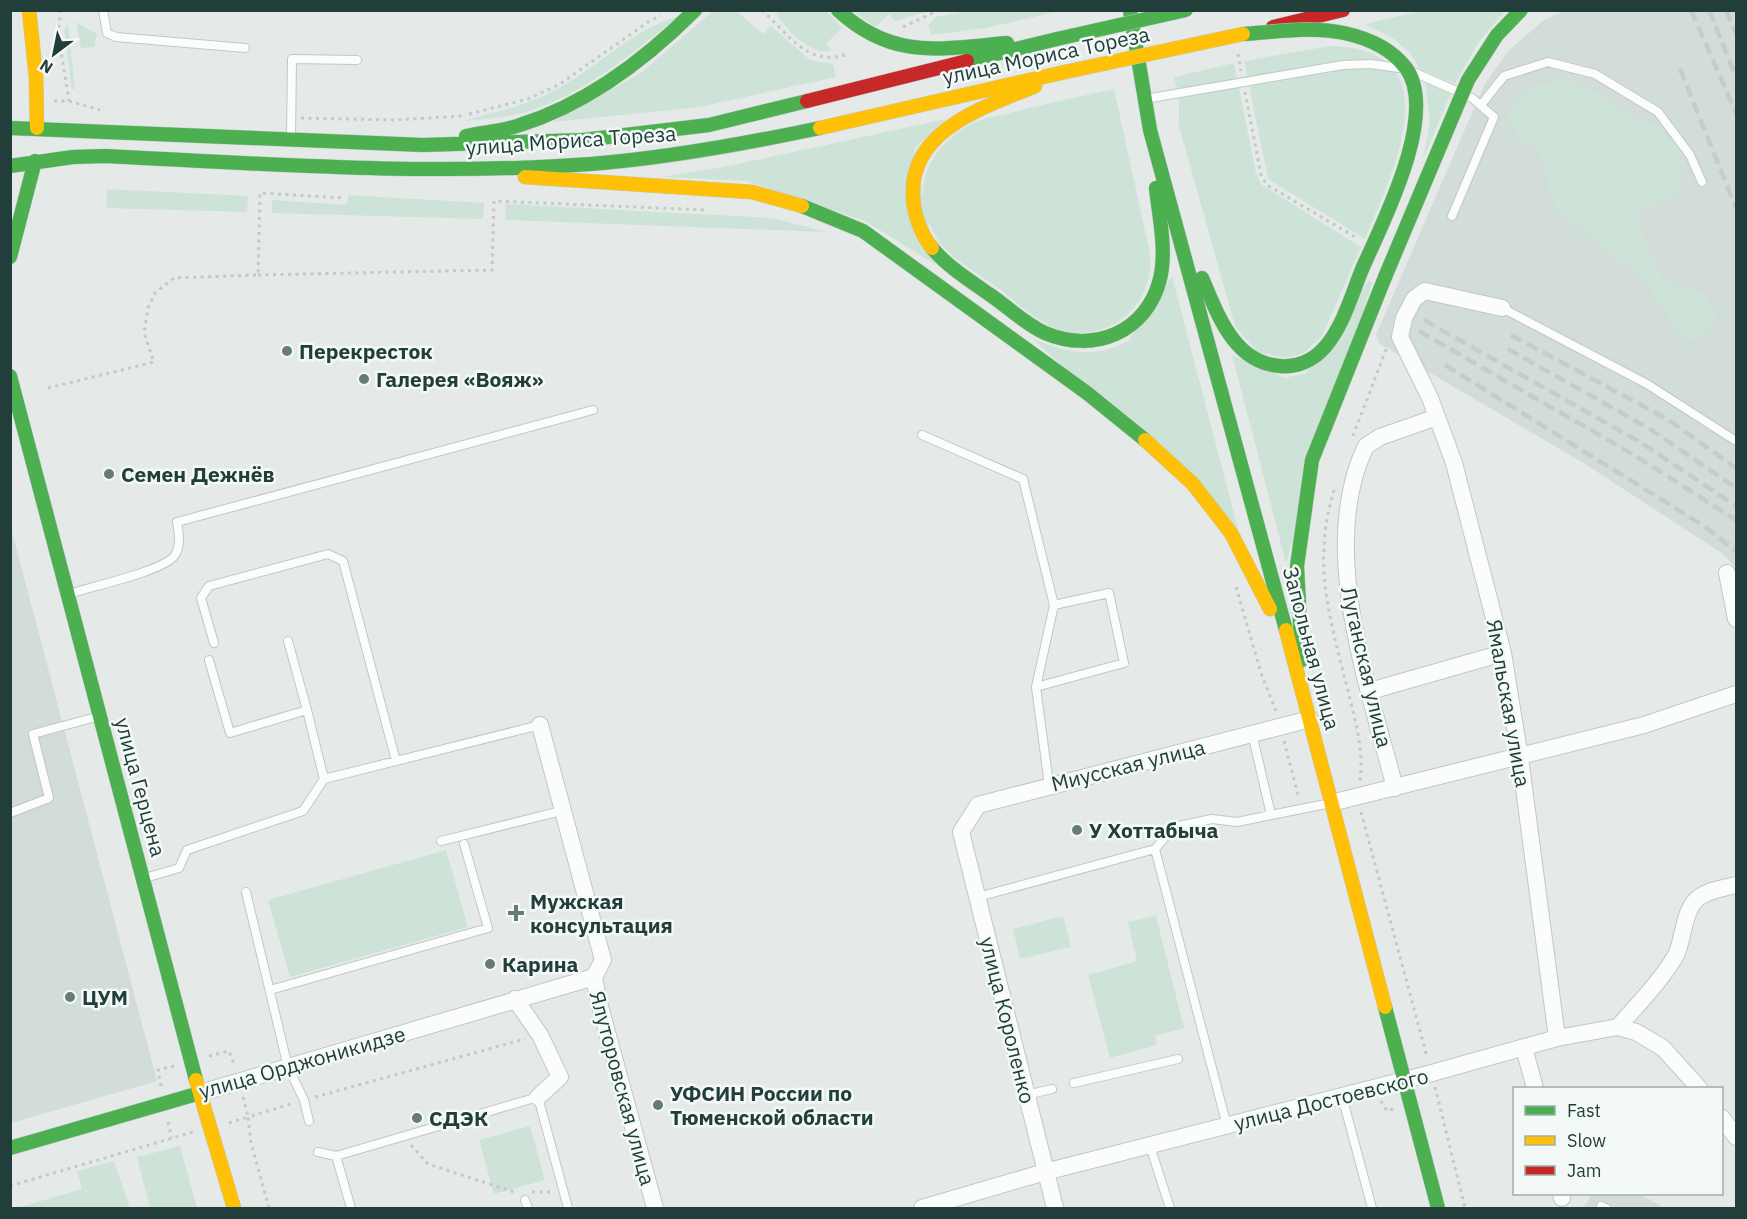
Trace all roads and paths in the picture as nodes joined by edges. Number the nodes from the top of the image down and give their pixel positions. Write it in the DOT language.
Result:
graph roads {
  1 [pos="29,10"];
  2 [pos="61,10"];
  3 [pos="103,10"];
  4 [pos="695,10"];
  5 [pos="762,10"];
  6 [pos="838,10"];
  7 [pos="939,10"];
  8 [pos="1130,10"];
  9 [pos="1186,10"];
  10 [pos="1343,10"];
  11 [pos="1521,10"];
  12 [pos="666,14"];
  13 [pos="894,31"];
  14 [pos="1243,34"];
  15 [pos="1034,43"];
  16 [pos="245,48"];
  17 [pos="845,54"];
  18 [pos="357,60"];
  19 [pos="1042,80"];
  20 [pos="1145,99"];
  21 [pos="69,100"];
  22 [pos="37,102"];
  23 [pos="1481,105"];
  24 [pos="108,110"];
  25 [pos="291,117"];
  26 [pos="10,128"];
  27 [pos="1150,130"];
  28 [pos="291,138"];
  29 [pos="423,144"];
  30 [pos="36,145"];
  31 [pos="10,166"];
  32 [pos="437,170"];
  33 [pos="1702,182"];
  34 [pos="345,198"];
  35 [pos="714,210"];
  36 [pos="1174,216"];
  37 [pos="1452,216"];
  38 [pos="10,257"];
  39 [pos="258,275"];
  40 [pos="1502,308"];
  41 [pos="10,376"];
  42 [pos="48,388"];
  43 [pos="593,410"];
  44 [pos="1437,417"];
  45 [pos="922,435"];
  46 [pos="1737,441"];
  47 [pos="1727,573"];
  48 [pos="1233,579"];
  49 [pos="68,594"];
  50 [pos="1054,605"];
  51 [pos="1737,619"];
  52 [pos="288,641"];
  53 [pos="214,643"];
  54 [pos="1292,653"];
  55 [pos="1503,653"];
  56 [pos="209,660"];
  57 [pos="1036,687"];
  58 [pos="1370,691"];
  59 [pos="1303,694"];
  60 [pos="1737,694"];
  61 [pos="307,710"];
  62 [pos="100,716"];
  63 [pos="1310,718"];
  64 [pos="540,725"];
  65 [pos="1280,725"];
  66 [pos="1252,733"];
  67 [pos="1520,758"];
  68 [pos="396,761"];
  69 [pos="324,778"];
  70 [pos="1049,785"];
  71 [pos="1395,788"];
  72 [pos="1331,803"];
  73 [pos="1301,809"];
  74 [pos="565,810"];
  75 [pos="10,813"];
  76 [pos="1271,815"];
  77 [pos="961,832"];
  78 [pos="441,840"];
  79 [pos="464,844"];
  80 [pos="1155,849"];
  81 [pos="145,878"];
  82 [pos="1737,885"];
  83 [pos="246,892"];
  84 [pos="978,897"];
  85 [pos="594,977"];
  86 [pos="270,990"];
  87 [pos="515,999"];
  88 [pos="1618,1027"];
  89 [pos="540,1035"];
  90 [pos="1557,1038"];
  91 [pos="1524,1048"];
  92 [pos="1178,1059"];
  93 [pos="288,1067"];
  94 [pos="1405,1080"];
  95 [pos="1074,1083"];
  96 [pos="1534,1087"];
  97 [pos="1697,1087"];
  98 [pos="1052,1089"];
  99 [pos="200,1092"];
  100 [pos="1026,1095"];
  101 [pos="1342,1096"];
  102 [pos="538,1097"];
  103 [pos="1437,1098"];
  104 [pos="304,1100"];
  105 [pos="1723,1119"];
  106 [pos="309,1121"];
  107 [pos="1227,1126"];
  108 [pos="404,1137"];
  109 [pos="1737,1137"];
  110 [pos="172,1138"];
  111 [pos="1150,1146"];
  112 [pos="10,1148"];
  113 [pos="318,1152"];
  114 [pos="336,1156"];
  115 [pos="1045,1172"];
  116 [pos="10,1186"];
  117 [pos="563,1191"];
  118 [pos="518,1193"];
  119 [pos="527,1200"];
  120 [pos="931,1208"];
  121 [pos="234,1209"];
  122 [pos="269,1209"];
  123 [pos="351,1209"];
  124 [pos="568,1209"];
  125 [pos="655,1209"];
  126 [pos="1054,1209"];
  127 [pos="1170,1209"];
  128 [pos="1372,1209"];
  129 [pos="1438,1209"];
  130 [pos="1465,1209"];
  1 -- 22 [label="street"];
  2 -- 21 [label="path"];
  3 -- 16 [label="lane"];
  4 -- 29 [label="street"];
  5 -- 17 [label="path"];
  6 -- 15 [label="street"];
  7 -- 13 [label="path"];
  8 -- 20 [label="street, Запольная улица"];
  9 -- 15 [label="street, улица Мориса Тореза, bridge"];
  10 -- 14 [label="street, bridge"];
  11 -- 59 [label="street, bridge"];
  12 -- 25 [label="path"];
  14 -- 19 [label="street, улица Мориса Тореза, bridge"];
  14 -- 36 [label="street, bridge"];
  15 -- 29 [label="street, улица Мориса Тореза"];
  18 -- 25 [label="lane"];
  19 -- 27 [label="street"];
  19 -- 32 [label="street, улица Мориса Тореза"];
  20 -- 23 [label="lane"];
  20 -- 27 [label="street, Запольная улица"];
  21 -- 22 [label="path"];
  21 -- 24 [label="path"];
  22 -- 30 [label="street"];
  23 -- 33 [label="lane"];
  23 -- 37 [label="lane"];
  25 -- 28 [label="lane"];
  26 -- 30 [label="street, улица Мориса Тореза"];
  27 -- 36 [label="street, Запольная улица"];
  28 -- 29 [label="street, улица Мориса Тореза"];
  28 -- 30 [label="street, улица Мориса Тореза"];
  30 -- 31 [label="street"];
  30 -- 32 [label="street, улица Мориса Тореза"];
  30 -- 38 [label="street"];
  32 -- 54 [label="street"];
  34 -- 39 [label="path"];
  35 -- 39 [label="path"];
  36 -- 54 [label="street, Запольная улица"];
  39 -- 42 [label="path"];
  40 -- 44 [label="street, Ямальская улица"];
  40 -- 46 [label="lane"];
  41 -- 49 [label="street, улица Герцена"];
  43 -- 49 [label="lane"];
  44 -- 55 [label="street, Ямальская улица"];
  44 -- 58 [label="street, Луганская улица"];
  45 -- 50 [label="lane"];
  47 -- 51 [label="street"];
  48 -- 65 [label="path"];
  49 -- 62 [label="street, улица Герцена"];
  50 -- 57 [label="lane"];
  50 -- 57 [label="lane"];
  52 -- 61 [label="lane"];
  53 -- 68 [label="lane"];
  54 -- 59 [label="street, Запольная улица"];
  55 -- 58 [label="street"];
  55 -- 67 [label="street, Ямальская улица"];
  56 -- 61 [label="lane"];
  57 -- 70 [label="lane"];
  58 -- 71 [label="street, Луганская улица"];
  59 -- 63 [label="street, Запольная улица"];
  60 -- 67 [label="street"];
  61 -- 69 [label="lane"];
  62 -- 75 [label="lane"];
  62 -- 81 [label="street, улица Герцена"];
  63 -- 65 [label="street, Миусская улица"];
  63 -- 72 [label="street, Запольная улица"];
  64 -- 68 [label="lane"];
  64 -- 74 [label="street, Ялуторовская улица"];
  65 -- 66 [label="street, Миусская улица"];
  65 -- 73 [label="path"];
  66 -- 70 [label="street, Миусская улица"];
  66 -- 76 [label="lane"];
  67 -- 71 [label="street"];
  67 -- 90 [label="street, Ямальская улица"];
  68 -- 69 [label="lane"];
  69 -- 81 [label="lane"];
  70 -- 77 [label="street, Миусская улица"];
  71 -- 72 [label="street"];
  72 -- 73 [label="lane"];
  72 -- 94 [label="street, Запольная улица"];
  73 -- 76 [label="lane"];
  74 -- 78 [label="lane"];
  74 -- 85 [label="street, Ялуторовская улица"];
  76 -- 80 [label="lane"];
  77 -- 84 [label="street, улица Короленко"];
  79 -- 86 [label="lane"];
  80 -- 84 [label="lane"];
  80 -- 107 [label="lane"];
  81 -- 99 [label="street, улица Герцена"];
  82 -- 88 [label="street"];
  83 -- 86 [label="lane"];
  84 -- 100 [label="street, улица Короленко"];
  85 -- 87 [label="street, улица Орджоникидзе"];
  85 -- 125 [label="street, Ялуторовская улица"];
  86 -- 93 [label="lane"];
  87 -- 89 [label="street"];
  87 -- 93 [label="street, улица Орджоникидзе"];
  88 -- 90 [label="street, улица Достоевского"];
  88 -- 97 [label="street"];
  89 -- 102 [label="street"];
  89 -- 104 [label="path"];
  90 -- 91 [label="street, улица Достоевского"];
  91 -- 94 [label="street, улица Достоевского"];
  91 -- 96 [label="street"];
  92 -- 95 [label="lane"];
  93 -- 99 [label="street, улица Орджоникидзе"];
  93 -- 104 [label="lane"];
  94 -- 101 [label="street, улица Достоевского"];
  94 -- 129 [label="street, Запольная улица"];
  98 -- 100 [label="lane"];
  99 -- 112 [label="street, улица Орджоникидзе"];
  99 -- 121 [label="street, улица Герцена"];
  100 -- 115 [label="street, улица Короленко"];
  101 -- 107 [label="street, улица Достоевского"];
  101 -- 128 [label="lane"];
  102 -- 108 [label="lane"];
  102 -- 117 [label="lane"];
  103 -- 130 [label="path"];
  104 -- 106 [label="lane"];
  104 -- 122 [label="path"];
  105 -- 109 [label="street"];
  107 -- 111 [label="street, улица Достоевского"];
  108 -- 114 [label="lane"];
  108 -- 118 [label="path"];
  110 -- 116 [label="path"];
  111 -- 115 [label="street, улица Достоевского"];
  111 -- 127 [label="lane"];
  113 -- 114 [label="lane"];
  114 -- 123 [label="lane"];
  115 -- 120 [label="street"];
  115 -- 126 [label="street, улица Короленко"];
  117 -- 119 [label="path"];
  117 -- 124 [label="lane"];
}
